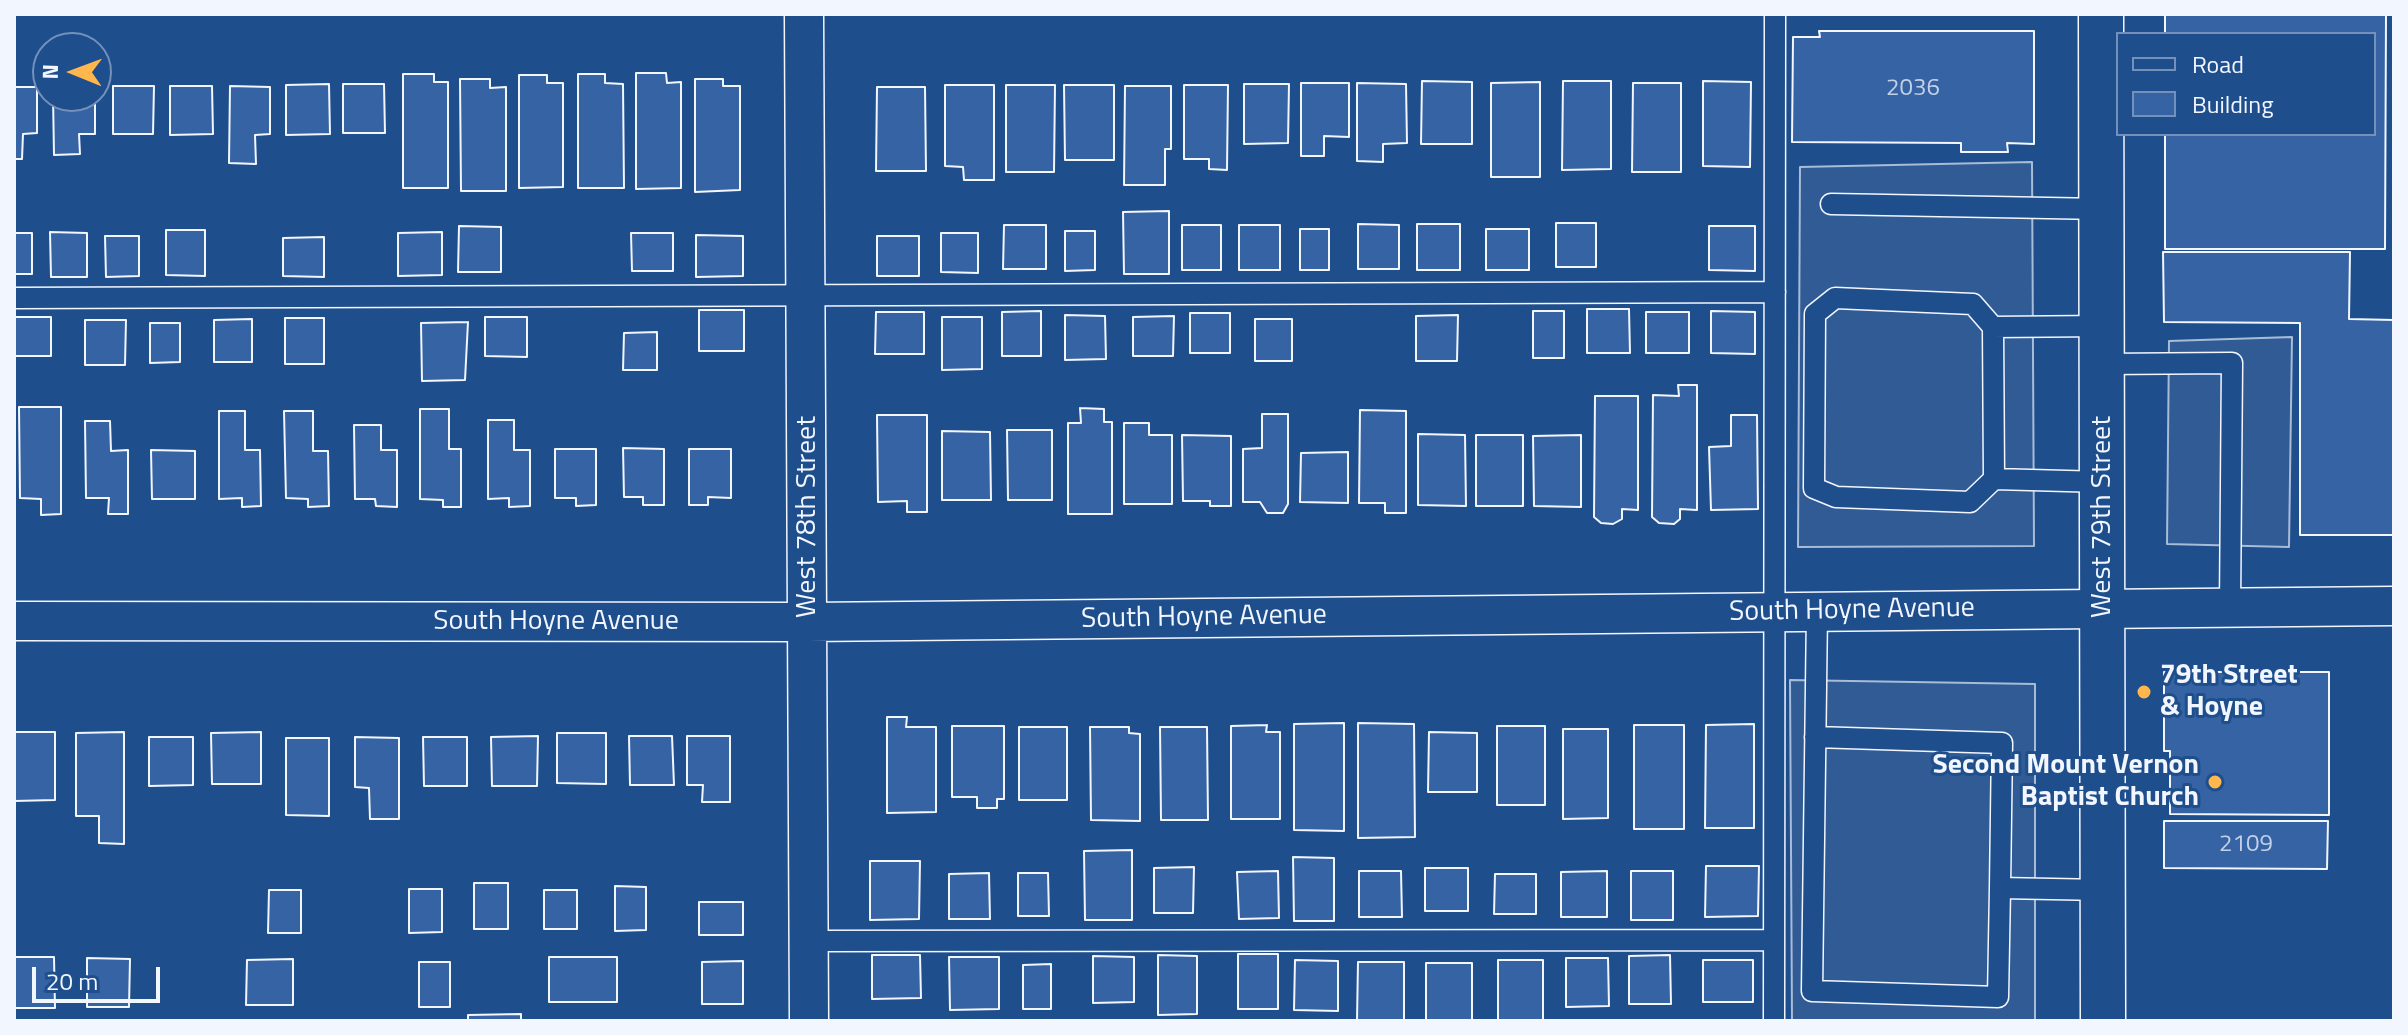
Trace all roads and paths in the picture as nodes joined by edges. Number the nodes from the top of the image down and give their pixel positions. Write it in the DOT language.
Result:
graph roads {
  1 [pos="804,14"];
  2 [pos="1775,14"];
  3 [pos="2101,14"];
  4 [pos="1831,204"];
  5 [pos="2102,209"];
  6 [pos="1775,292"];
  7 [pos="806,296"];
  8 [pos="14,298"];
  9 [pos="1993,327"];
  10 [pos="2103,345"];
  11 [pos="1994,479"];
  12 [pos="2103,482"];
  13 [pos="2394,606"];
  14 [pos="2230,607"];
  15 [pos="2103,608"];
  16 [pos="1775,611"];
  17 [pos="1817,611"];
  18 [pos="14,621"];
  19 [pos="808,622"];
  20 [pos="1815,737"];
  21 [pos="2000,888"];
  22 [pos="2103,890"];
  23 [pos="1774,940"];
  24 [pos="808,941"];
  25 [pos="809,1021"];
  26 [pos="1774,1021"];
  27 [pos="2103,1021"];
  1 -- 7 [label="street, West 78th Street"];
  2 -- 6 [label="lane"];
  3 -- 5 [label="main road, West 79th Street"];
  4 -- 5 [label="lane"];
  5 -- 10 [label="main road, West 79th Street"];
  6 -- 7 [label="lane"];
  6 -- 16 [label="lane"];
  7 -- 8 [label="lane"];
  7 -- 19 [label="street, West 78th Street"];
  9 -- 10 [label="lane"];
  9 -- 11 [label="lane"];
  9 -- 11 [label="lane"];
  10 -- 12 [label="main road, West 79th Street"];
  10 -- 14 [label="lane"];
  11 -- 12 [label="lane"];
  12 -- 15 [label="main road, West 79th Street"];
  13 -- 14 [label="street, South Hoyne Avenue"];
  14 -- 15 [label="street, South Hoyne Avenue"];
  15 -- 17 [label="street, South Hoyne Avenue"];
  15 -- 22 [label="main road, West 79th Street"];
  16 -- 17 [label="street, South Hoyne Avenue"];
  16 -- 19 [label="street, South Hoyne Avenue"];
  16 -- 23 [label="lane"];
  17 -- 20 [label="lane"];
  18 -- 19 [label="street, South Hoyne Avenue"];
  19 -- 24 [label="street, West 78th Street"];
  20 -- 21 [label="lane"];
  20 -- 21 [label="lane"];
  21 -- 22 [label="lane"];
  22 -- 27 [label="main road, West 79th Street"];
  23 -- 24 [label="lane"];
  23 -- 26 [label="lane"];
  24 -- 25 [label="street, West 78th Street"];
}
